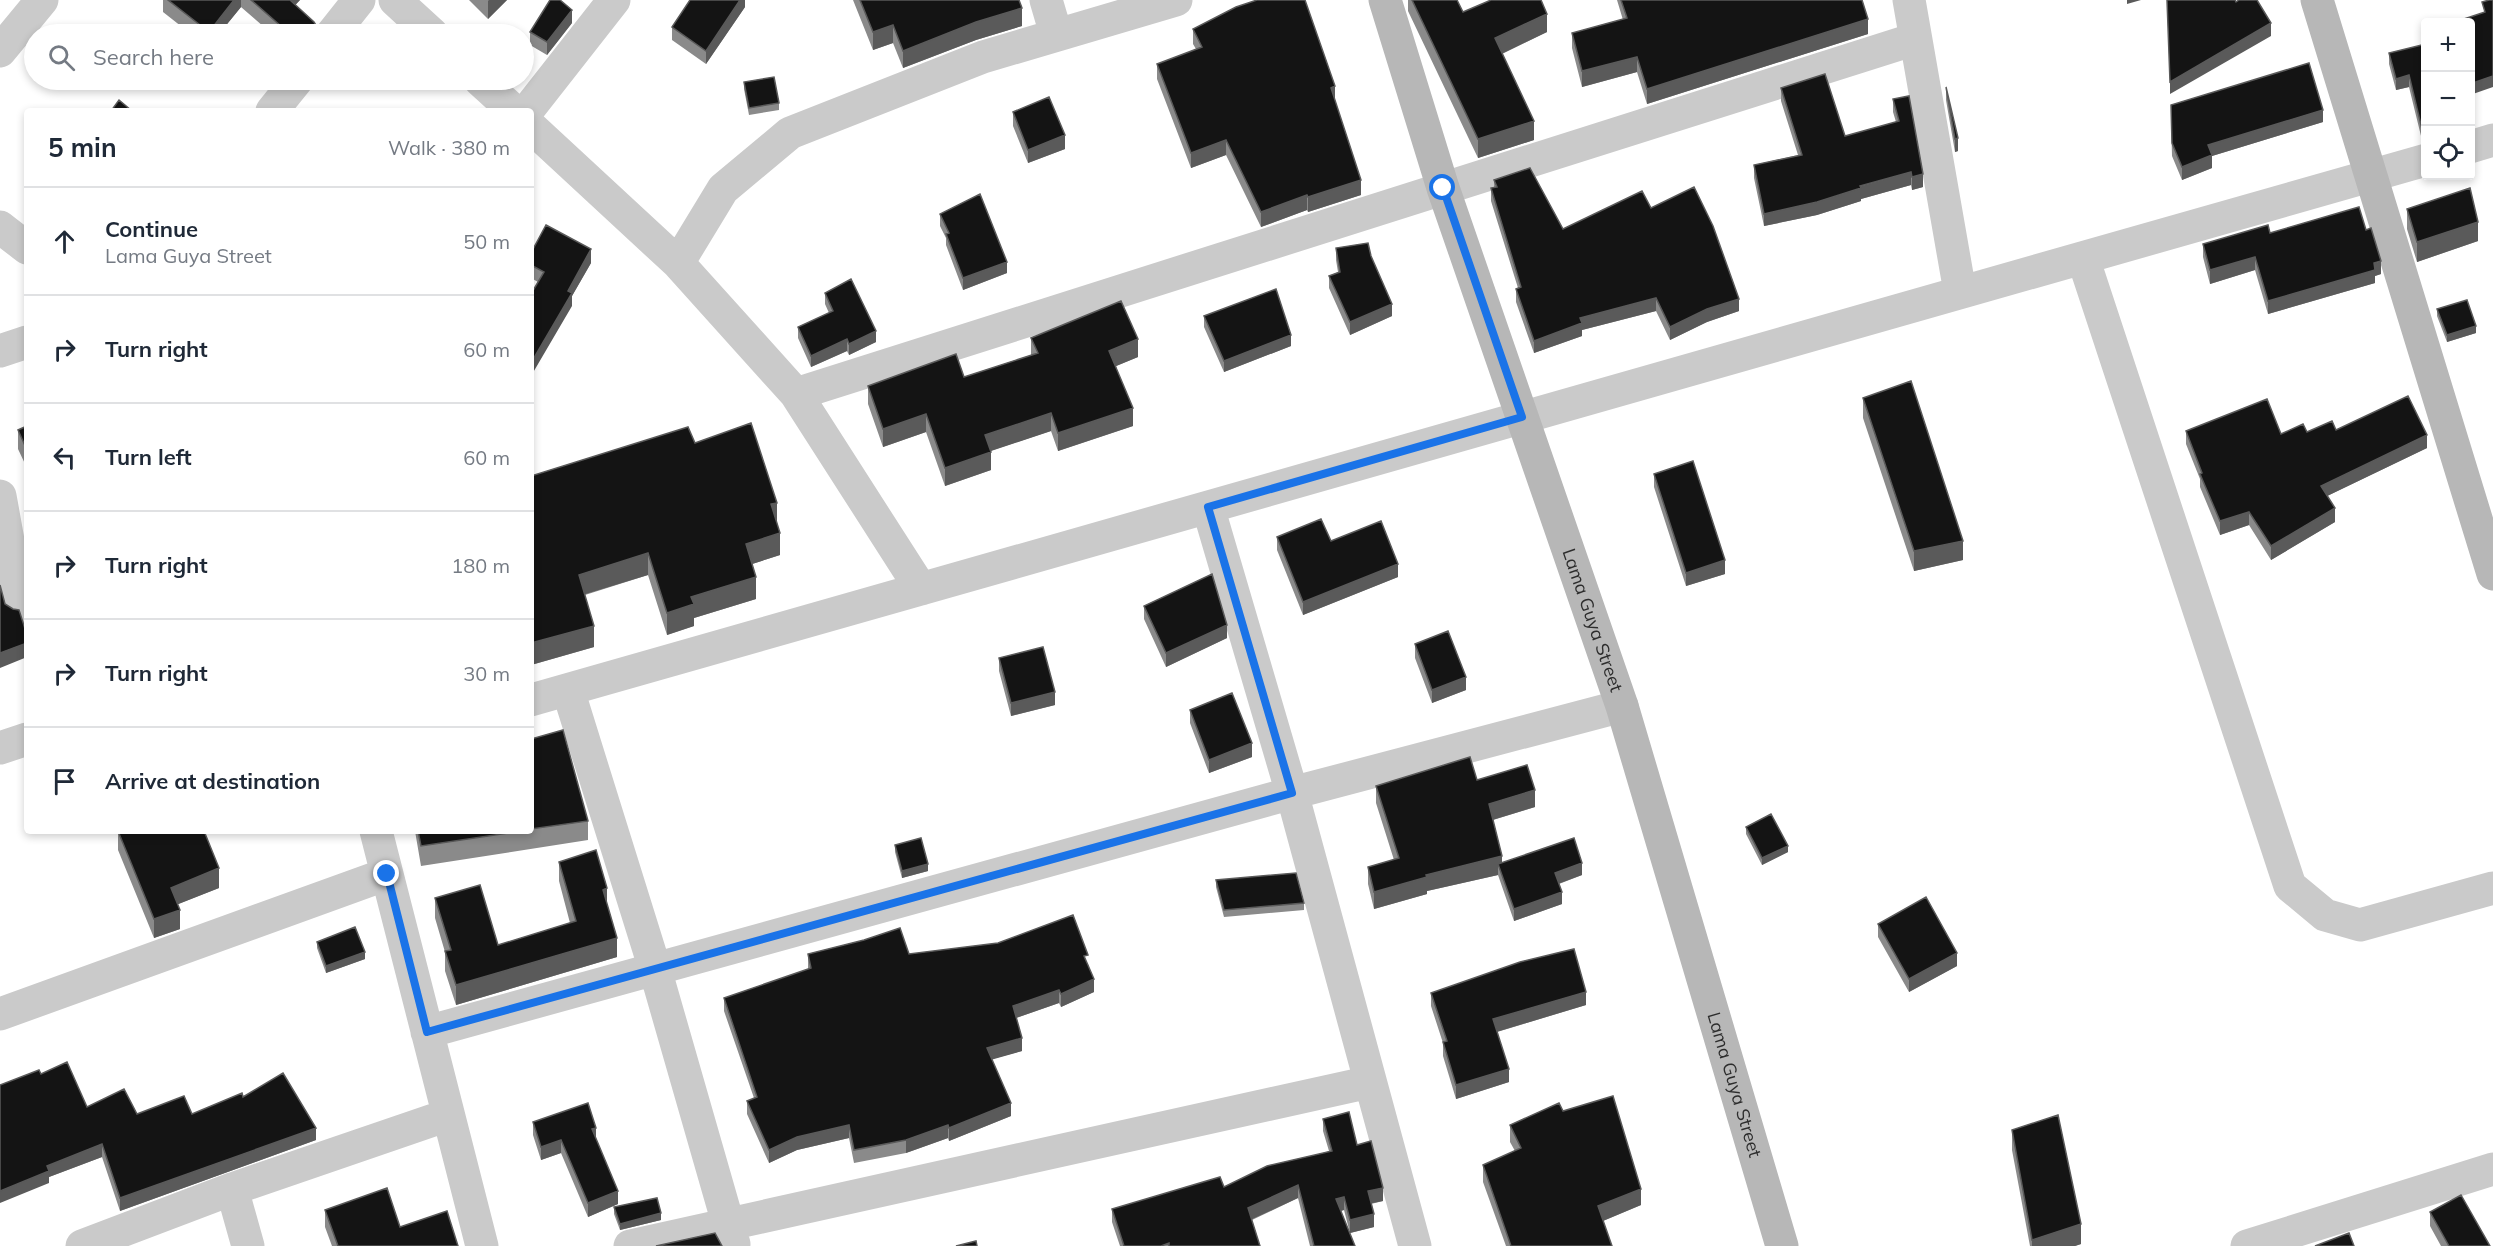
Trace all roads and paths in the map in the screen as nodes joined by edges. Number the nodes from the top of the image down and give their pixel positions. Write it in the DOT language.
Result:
graph roads {
  1 [pos="42,0"];
  2 [pos="359,0"];
  3 [pos="395,0"];
  4 [pos="614,0"];
  5 [pos="1046,0"];
  6 [pos="1176,0"];
  7 [pos="1384,0"];
  8 [pos="1909,0"];
  9 [pos="2317,0"];
  10 [pos="340,24"];
  11 [pos="421,24"];
  12 [pos="1056,34"];
  13 [pos="1915,39"];
  14 [pos="0,51"];
  15 [pos="289,90"];
  16 [pos="491,90"];
  17 [pos="274,108"];
  18 [pos="511,108"];
  19 [pos="529,108"];
  20 [pos="534,130"];
  21 [pos="2493,140"];
  22 [pos="2475,145"];
  23 [pos="2421,161"];
  24 [pos="2371,175"];
  25 [pos="1443,188"];
  26 [pos="0,228"];
  27 [pos="24,246"];
  28 [pos="2083,258"];
  29 [pos="678,263"];
  30 [pos="1960,292"];
  31 [pos="24,343"];
  32 [pos="0,351"];
  33 [pos="796,394"];
  34 [pos="1522,417"];
  35 [pos="0,496"];
  36 [pos="1208,507"];
  37 [pos="2493,574"];
  38 [pos="921,589"];
  39 [pos="20,607"];
  40 [pos="568,690"];
  41 [pos="534,699"];
  42 [pos="1622,706"];
  43 [pos="24,740"];
  44 [pos="0,748"];
  45 [pos="1292,793"];
  46 [pos="377,834"];
  47 [pos="387,874"];
  48 [pos="2493,888"];
  49 [pos="655,969"];
  50 [pos="0,1014"];
  51 [pos="427,1032"];
  52 [pos="1370,1083"];
  53 [pos="448,1115"];
  54 [pos="2493,1169"];
  55 [pos="232,1189"];
  56 [pos="731,1235"];
  57 [pos="82,1246"];
  58 [pos="248,1246"];
  59 [pos="482,1246"];
  60 [pos="630,1246"];
  61 [pos="1415,1246"];
  62 [pos="1782,1246"];
  63 [pos="2247,1246"];
  1 -- 14 [label="street"];
  2 -- 10 [label="street"];
  3 -- 11 [label="street"];
  4 -- 19 [label="street"];
  5 -- 12 [label="street"];
  6 -- 12 [label="street"];
  7 -- 25 [label="street, Lama Guya Street"];
  8 -- 13 [label="street"];
  9 -- 24 [label="street"];
  12 -- 29 [label="street"];
  13 -- 25 [label="street"];
  13 -- 30 [label="street"];
  15 -- 17 [label="street"];
  16 -- 18 [label="street"];
  20 -- 29 [label="street"];
  21 -- 22 [label="street"];
  23 -- 24 [label="street"];
  24 -- 28 [label="street"];
  24 -- 37 [label="street"];
  25 -- 33 [label="street"];
  25 -- 34 [label="street, Lama Guya Street"];
  26 -- 27 [label="street"];
  28 -- 30 [label="street"];
  28 -- 48 [label="street"];
  29 -- 33 [label="street"];
  30 -- 34 [label="street"];
  31 -- 32 [label="street"];
  33 -- 38 [label="street"];
  34 -- 36 [label="street"];
  34 -- 42 [label="street, Lama Guya Street"];
  35 -- 39 [label="street"];
  36 -- 38 [label="street"];
  36 -- 45 [label="street"];
  38 -- 40 [label="street"];
  40 -- 41 [label="street"];
  40 -- 49 [label="street"];
  42 -- 45 [label="street"];
  42 -- 62 [label="street, Lama Guya Street"];
  43 -- 44 [label="street"];
  45 -- 49 [label="street"];
  45 -- 52 [label="street"];
  46 -- 47 [label="street"];
  47 -- 50 [label="street"];
  47 -- 51 [label="street"];
  49 -- 51 [label="street"];
  49 -- 56 [label="street"];
  51 -- 53 [label="street"];
  52 -- 56 [label="street"];
  52 -- 61 [label="street"];
  53 -- 55 [label="street"];
  53 -- 59 [label="street"];
  54 -- 63 [label="street"];
  55 -- 57 [label="street"];
  55 -- 58 [label="street"];
  56 -- 60 [label="street"];
}
